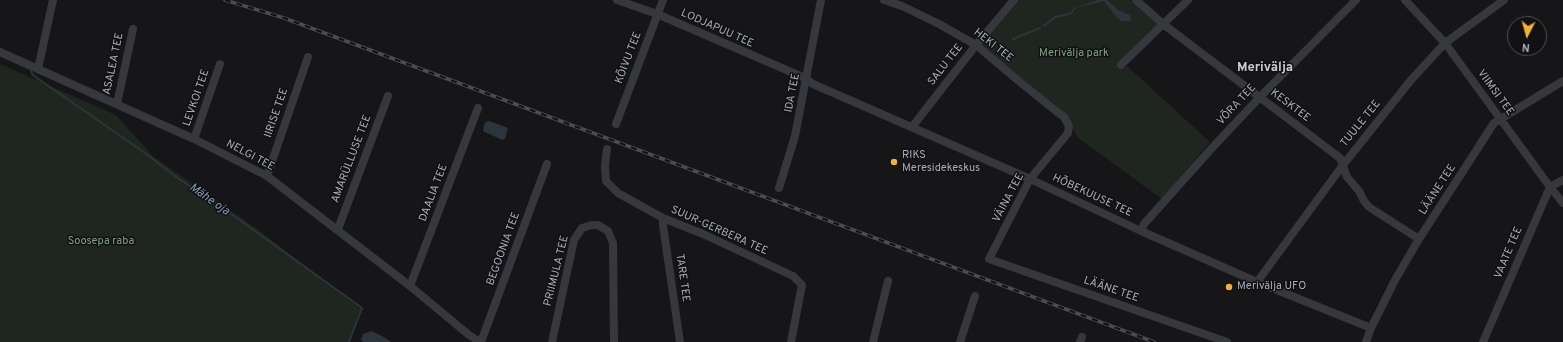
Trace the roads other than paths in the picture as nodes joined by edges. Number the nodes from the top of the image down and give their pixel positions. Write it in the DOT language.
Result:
graph roads {
  1 [pos="53,0"];
  2 [pos="617,0"];
  3 [pos="663,0"];
  4 [pos="821,0"];
  5 [pos="884,0"];
  6 [pos="1014,0"];
  7 [pos="1136,0"];
  8 [pos="1188,0"];
  9 [pos="1356,0"];
  10 [pos="1405,0"];
  11 [pos="1504,0"];
  12 [pos="904,3"];
  13 [pos="657,14"];
  14 [pos="1163,24"];
  15 [pos="133,29"];
  16 [pos="1445,43"];
  17 [pos="976,45"];
  18 [pos="0,52"];
  19 [pos="308,57"];
  20 [pos="220,64"];
  21 [pos="1121,65"];
  22 [pos="38,69"];
  23 [pos="806,80"];
  24 [pos="1563,81"];
  25 [pos="388,96"];
  26 [pos="1260,97"];
  27 [pos="117,104"];
  28 [pos="478,108"];
  29 [pos="1500,118"];
  30 [pos="616,124"];
  31 [pos="912,127"];
  32 [pos="1068,133"];
  33 [pos="194,139"];
  34 [pos="607,149"];
  35 [pos="547,164"];
  36 [pos="1342,165"];
  37 [pos="267,176"];
  38 [pos="1030,179"];
  39 [pos="1563,180"];
  40 [pos="1550,187"];
  41 [pos="779,188"];
  42 [pos="1563,203"];
  43 [pos="663,218"];
  44 [pos="338,229"];
  45 [pos="1141,231"];
  46 [pos="1418,240"];
  47 [pos="989,259"];
  48 [pos="888,281"];
  49 [pos="1257,282"];
  50 [pos="410,286"];
  51 [pos="975,296"];
  52 [pos="1371,328"];
  53 [pos="480,342"];
  54 [pos="552,342"];
  55 [pos="614,342"];
  56 [pos="680,342"];
  57 [pos="791,342"];
  58 [pos="873,342"];
  59 [pos="960,342"];
  60 [pos="1227,342"];
  61 [pos="1366,342"];
  62 [pos="1483,342"];
  1 -- 22 [label="street"];
  2 -- 13 [label="street, LODJAPUU TEE"];
  3 -- 13 [label="street, KÕIVU TEE"];
  4 -- 23 [label="street, IDA TEE"];
  5 -- 12 [label="street, HEKI TEE"];
  6 -- 17 [label="street, SALU TEE"];
  7 -- 14 [label="street, KESKTEE"];
  8 -- 14 [label="street"];
  9 -- 26 [label="street, VÕRA TEE"];
  10 -- 16 [label="street, VIIMSI TEE"];
  11 -- 16 [label="street, TUULE TEE"];
  12 -- 17 [label="street, HEKI TEE"];
  13 -- 23 [label="street, LODJAPUU TEE"];
  13 -- 30 [label="street, KÕIVU TEE"];
  14 -- 21 [label="street"];
  14 -- 26 [label="street, KESKTEE"];
  15 -- 27 [label="street, ASALEA TEE"];
  16 -- 29 [label="street, VIIMSI TEE"];
  16 -- 36 [label="street, TUULE TEE"];
  17 -- 31 [label="street, SALU TEE"];
  17 -- 32 [label="street, HEKI TEE"];
  18 -- 22 [label="street, NELGI TEE"];
  19 -- 37 [label="street, IIRISE TEE"];
  20 -- 33 [label="street, LEVKOI TEE"];
  22 -- 27 [label="street, NELGI TEE"];
  23 -- 31 [label="street, HÕBEKUUSE TEE"];
  23 -- 41 [label="street, IDA TEE"];
  24 -- 29 [label="street, LÄÄNE TEE"];
  25 -- 44 [label="street, AMARÜLLUSE TEE"];
  26 -- 36 [label="street, KESKTEE"];
  26 -- 45 [label="street, VÕRA TEE"];
  27 -- 33 [label="street, NELGI TEE"];
  28 -- 50 [label="street, DAALIA TEE"];
  29 -- 40 [label="street, VIIMSI TEE"];
  29 -- 46 [label="street, LÄÄNE TEE"];
  31 -- 38 [label="street, HÕBEKUUSE TEE"];
  32 -- 38 [label="street, VÄINA TEE"];
  33 -- 37 [label="street, NELGI TEE"];
  34 -- 43 [label="street, SUUR-GERBERA TEE"];
  35 -- 53 [label="street, BEGOONIA TEE"];
  36 -- 46 [label="street, KESKTEE"];
  36 -- 49 [label="street, TUULE TEE"];
  37 -- 44 [label="street, NELGI TEE"];
  38 -- 45 [label="street, HÕBEKUUSE TEE"];
  38 -- 47 [label="street, VÄINA TEE"];
  39 -- 40 [label="street"];
  40 -- 42 [label="street, VIIMSI TEE"];
  40 -- 62 [label="street, VAATE TEE"];
  43 -- 56 [label="street, TARE TEE"];
  43 -- 57 [label="street, SUUR-GERBERA TEE"];
  44 -- 50 [label="street, NELGI TEE"];
  45 -- 49 [label="street, HÕBEKUUSE TEE"];
  46 -- 52 [label="street, LÄÄNE TEE"];
  47 -- 60 [label="street, LÄÄNE TEE"];
  48 -- 58 [label="street"];
  49 -- 52 [label="street, HÕBEKUUSE TEE"];
  50 -- 53 [label="street, NELGI TEE"];
  51 -- 59 [label="street"];
  52 -- 61 [label="street, LÄÄNE TEE"];
  54 -- 55 [label="street, PRIIMULA TEE"];
}
